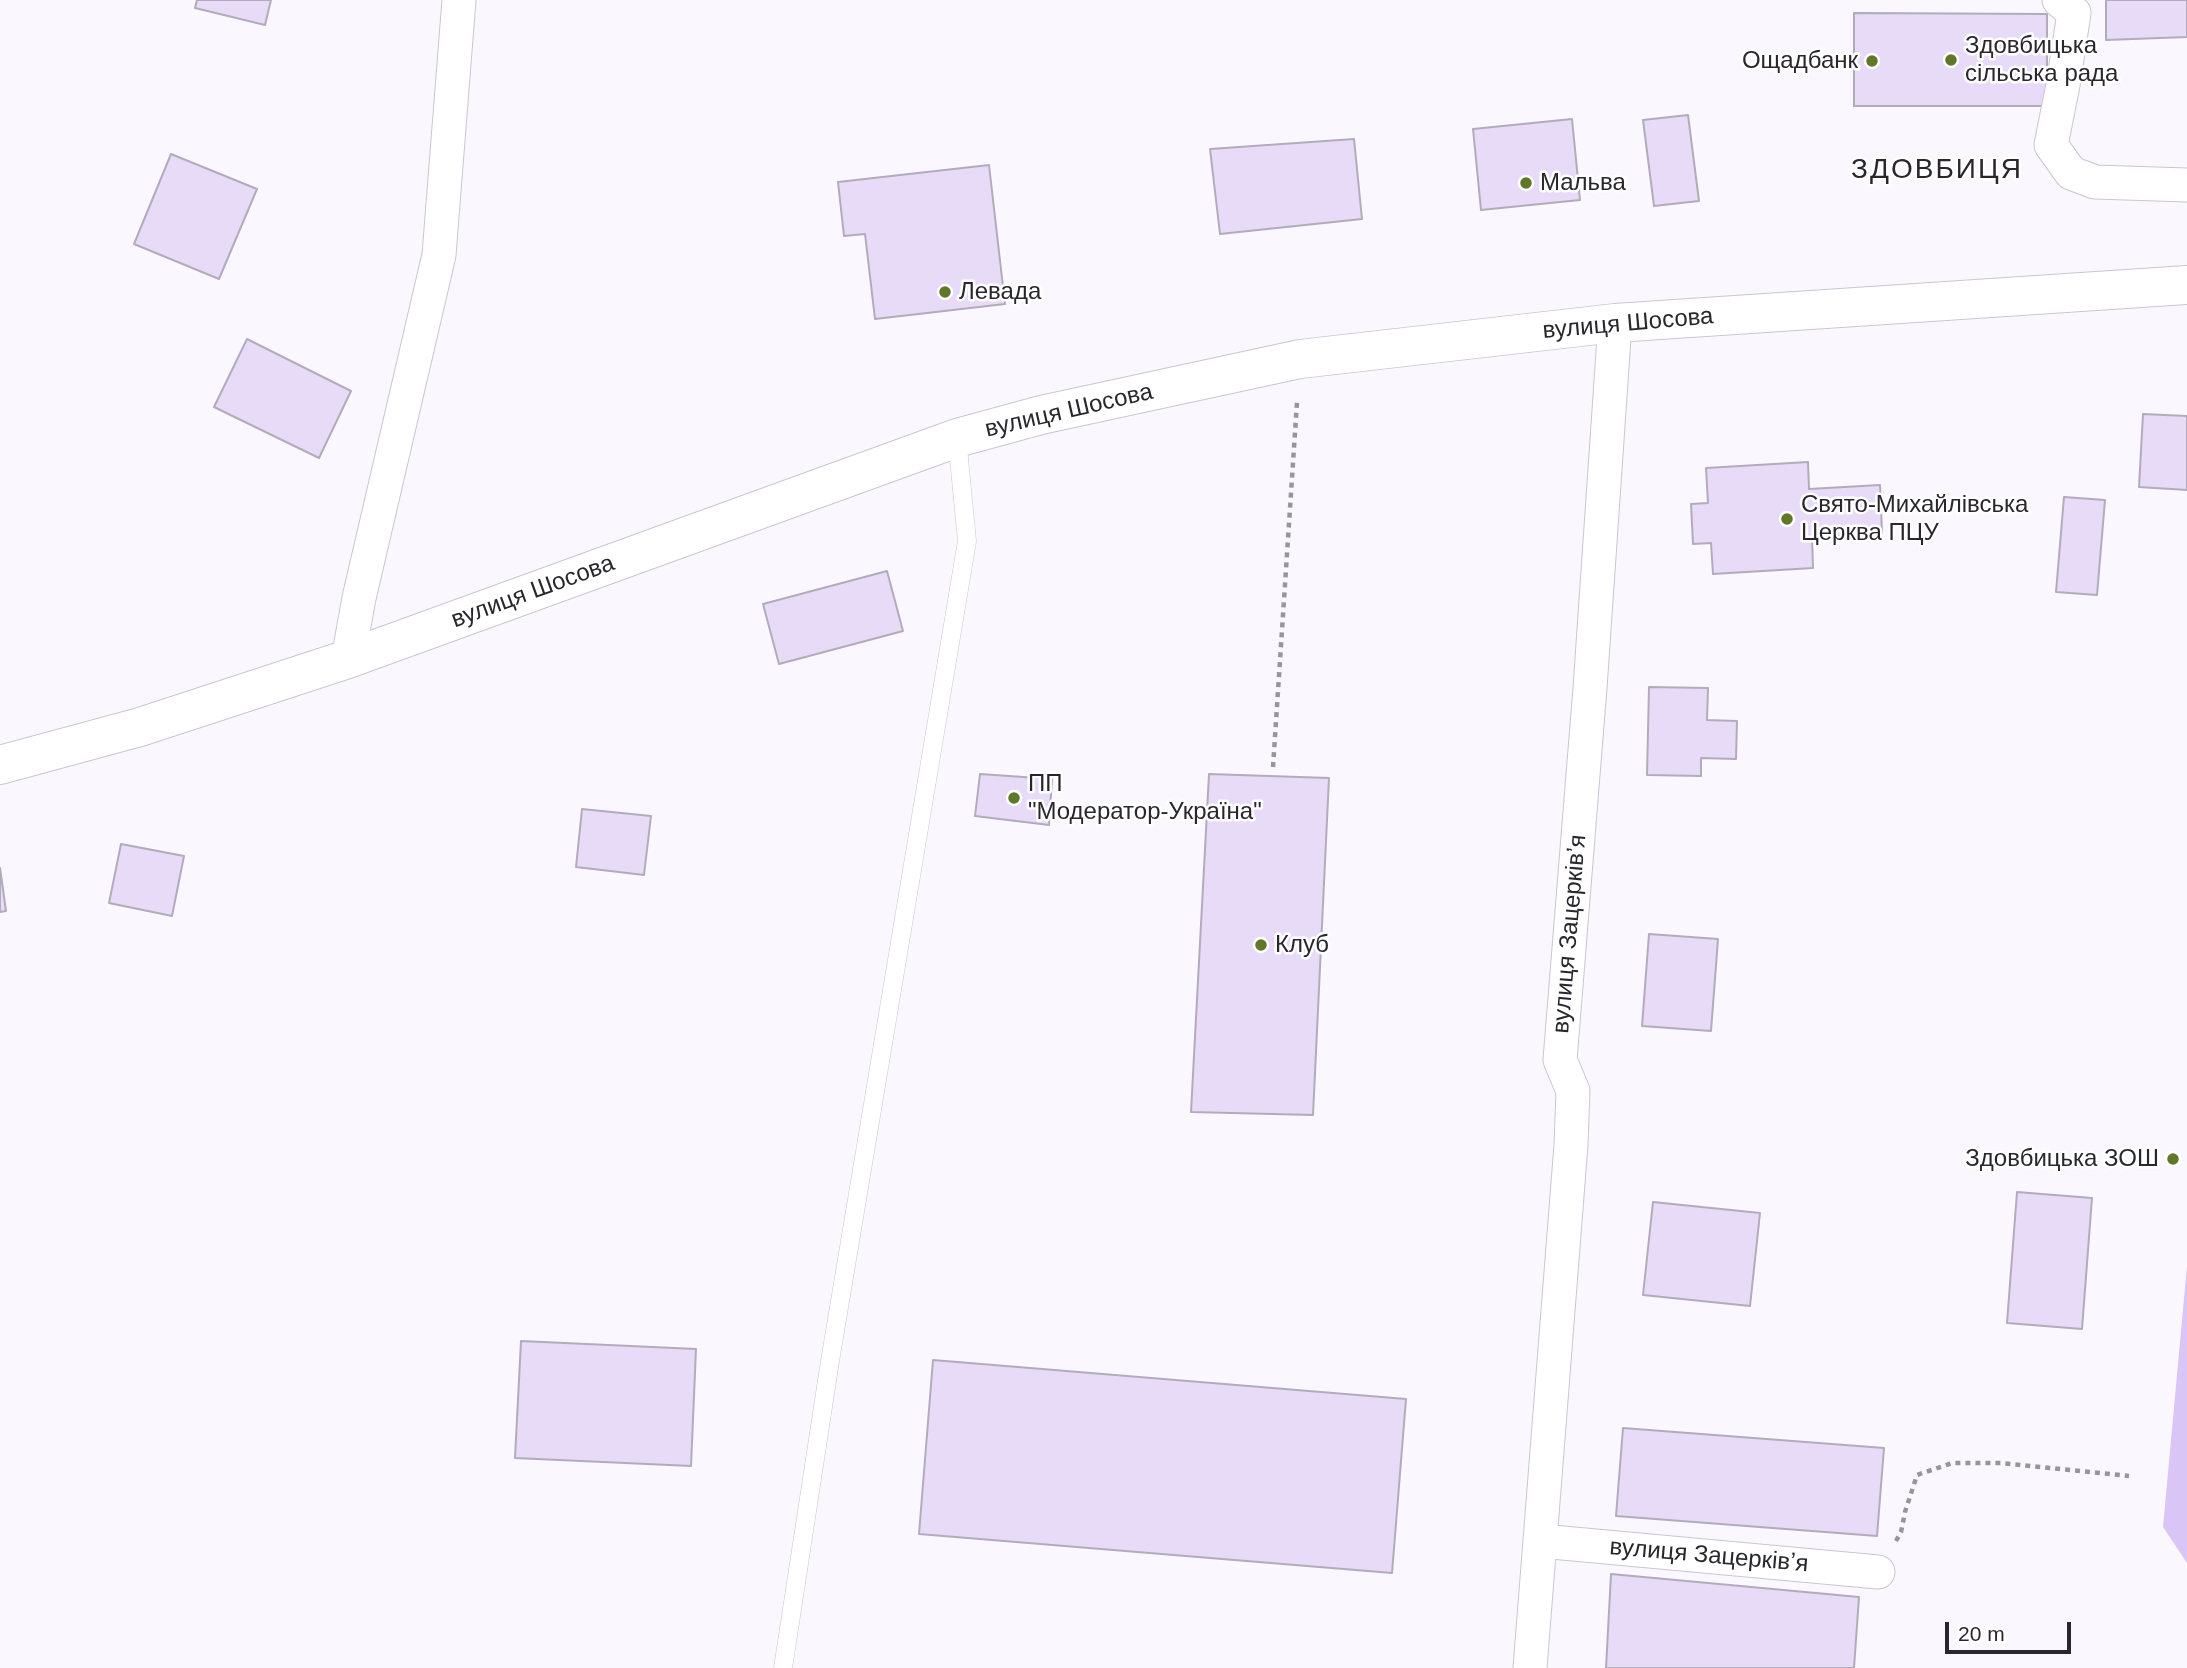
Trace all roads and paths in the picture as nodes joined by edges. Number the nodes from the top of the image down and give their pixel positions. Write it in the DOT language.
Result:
graph roads {
  1 [pos="459,0"];
  2 [pos="2059,0"];
  3 [pos="2187,185"];
  4 [pos="2187,285"];
  5 [pos="1615,323"];
  6 [pos="1300,359"];
  7 [pos="957,438"];
  8 [pos="348,659"];
  9 [pos="0,765"];
  10 [pos="1273,767"];
  11 [pos="2129,1476"];
  12 [pos="1541,1541"];
  13 [pos="1878,1572"];
  14 [pos="783,1668"];
  15 [pos="1530,1668"];
  1 -- 8 [label="street"];
  2 -- 3 [label="street"];
  4 -- 5 [label="main road, вулиця Шосова"];
  5 -- 6 [label="main road, вулиця Шосова"];
  5 -- 12 [label="street, вулиця Зацерківʼя"];
  6 -- 7 [label="main road, вулиця Шосова"];
  6 -- 10 [label="path"];
  7 -- 8 [label="main road, вулиця Шосова"];
  7 -- 14 [label="lane"];
  8 -- 9 [label="main road, вулиця Шосова"];
  11 -- 13 [label="path"];
  12 -- 13 [label="street, вулиця Зацерківʼя"];
  12 -- 15 [label="street, вулиця Зацерківʼя"];
}
